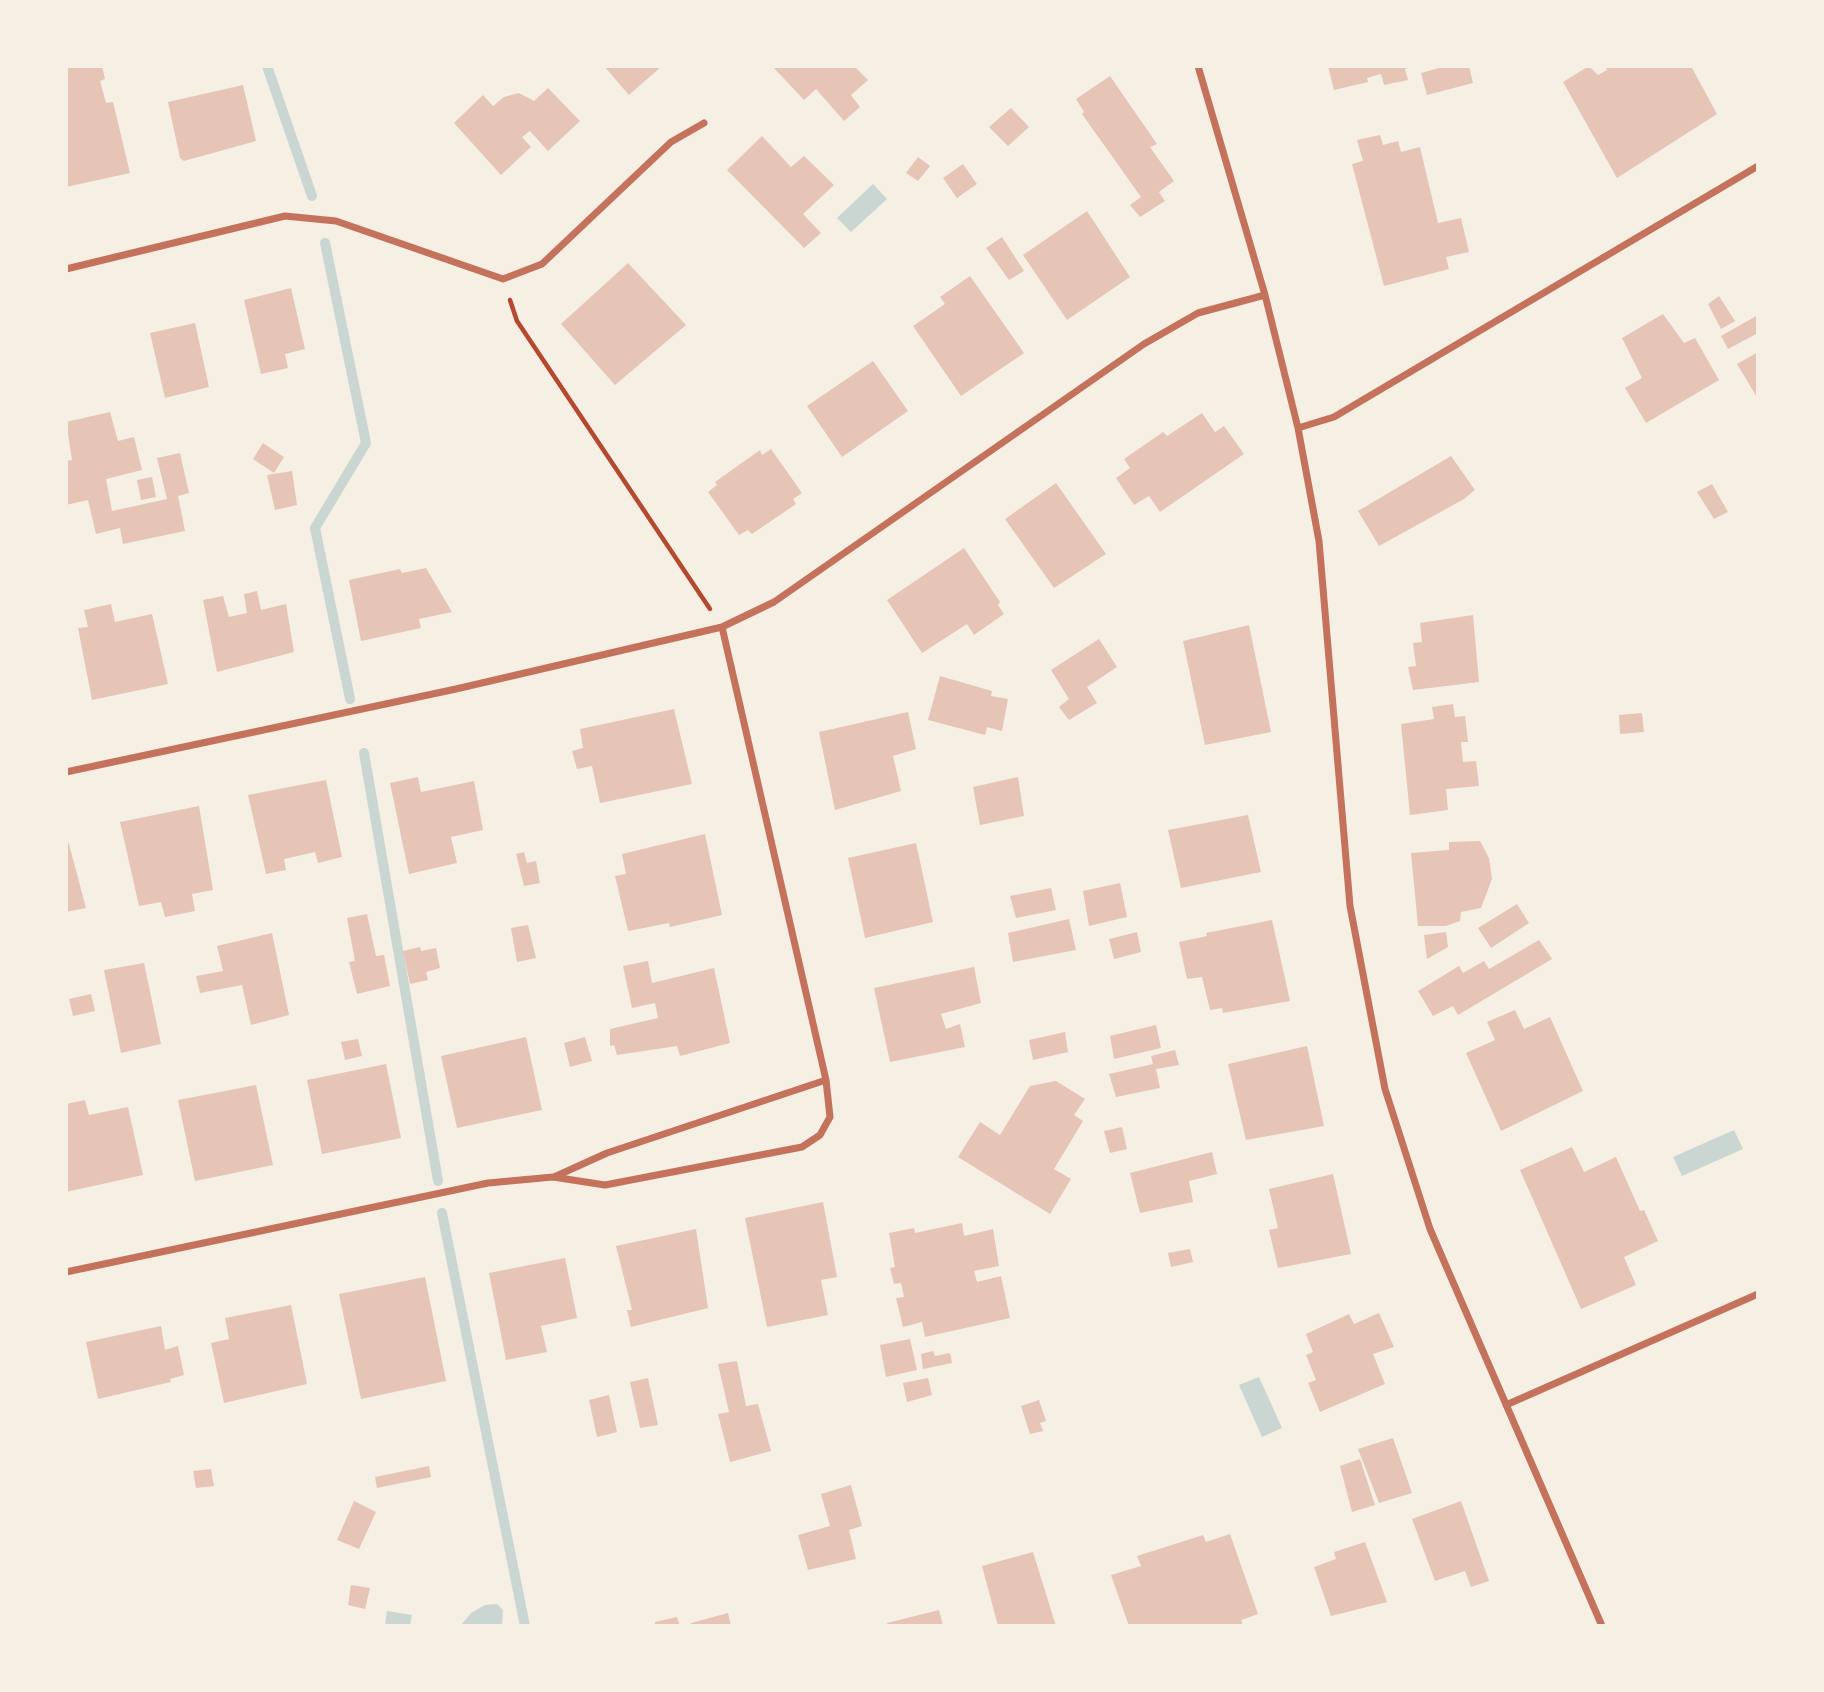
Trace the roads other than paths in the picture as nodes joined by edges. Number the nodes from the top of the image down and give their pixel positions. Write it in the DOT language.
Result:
graph roads {
  1 [pos="1198,66"];
  2 [pos="704,123"];
  3 [pos="1758,166"];
  4 [pos="66,269"];
  5 [pos="1265,295"];
  6 [pos="1298,428"];
  7 [pos="722,627"];
  8 [pos="66,772"];
  9 [pos="826,1080"];
  10 [pos="553,1177"];
  11 [pos="66,1272"];
  12 [pos="1758,1294"];
  13 [pos="1506,1405"];
  14 [pos="1601,1626"];
  1 -- 5 [label="street"];
  2 -- 4 [label="street"];
  3 -- 6 [label="street"];
  5 -- 6 [label="street"];
  5 -- 7 [label="street"];
  6 -- 13 [label="street"];
  7 -- 8 [label="street"];
  7 -- 9 [label="street"];
  9 -- 10 [label="street"];
  9 -- 10 [label="street"];
  10 -- 11 [label="street"];
  12 -- 13 [label="street"];
  13 -- 14 [label="street"];
}
